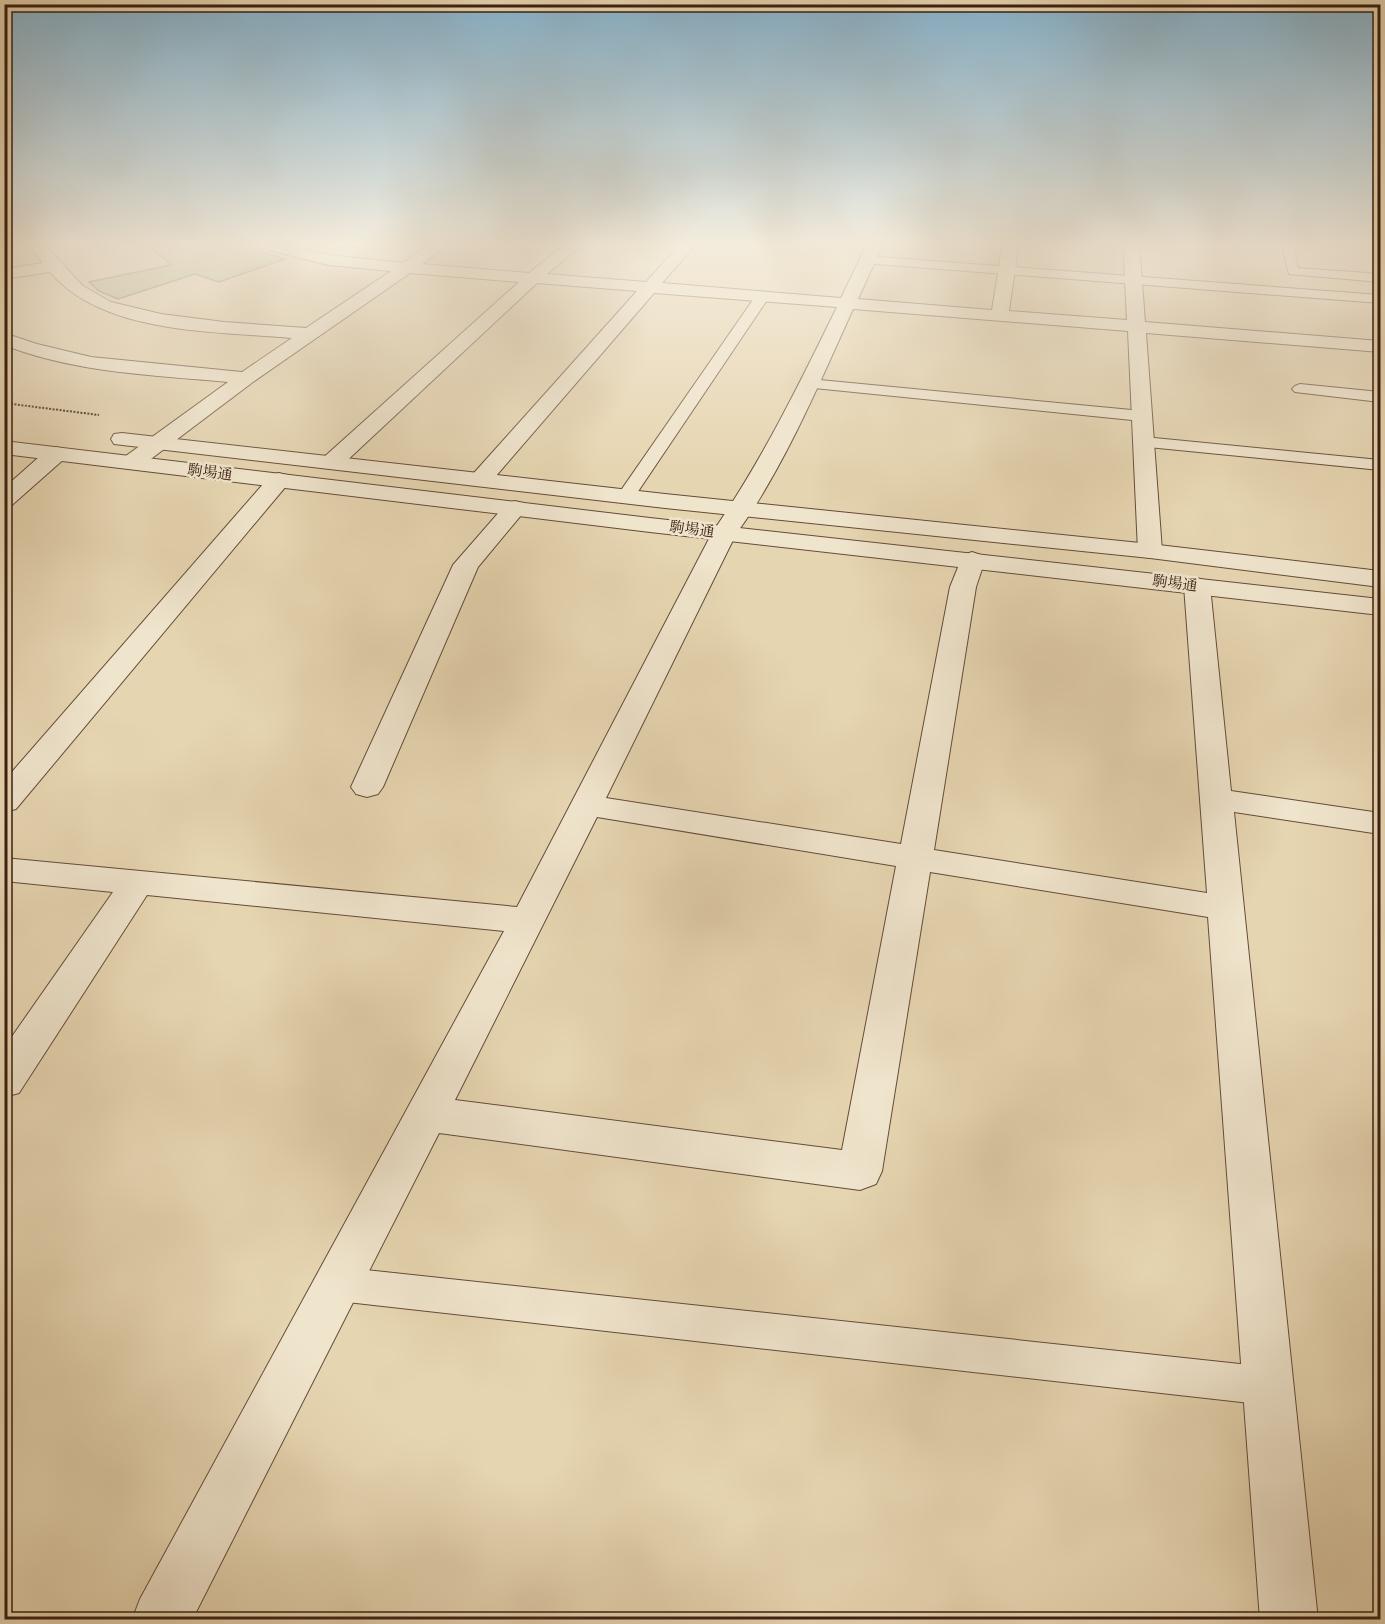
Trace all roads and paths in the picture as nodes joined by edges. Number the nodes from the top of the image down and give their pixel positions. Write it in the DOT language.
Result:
graph roads {
  1 [pos="153,318"];
  2 [pos="333,318"];
  3 [pos="490,318"];
  4 [pos="623,318"];
  5 [pos="748,318"];
  6 [pos="840,318"];
  7 [pos="1035,318"];
  8 [pos="1137,318"];
  9 [pos="1137,326"];
  10 [pos="309,334"];
  11 [pos="4,338"];
  12 [pos="1380,346"];
  13 [pos="246,378"];
  14 [pos="809,384"];
  15 [pos="1380,386"];
  16 [pos="1380,397"];
  17 [pos="4,403"];
  18 [pos="110,416"];
  19 [pos="1142,416"];
  20 [pos="4,425"];
  21 [pos="1144,442"];
  22 [pos="159,443"];
  23 [pos="4,447"];
  24 [pos="56,454"];
  25 [pos="131,463"];
  26 [pos="331,463"];
  27 [pos="1380,465"];
  28 [pos="481,479"];
  29 [pos="279,480"];
  30 [pos="626,496"];
  31 [pos="4,500"];
  32 [pos="515,508"];
  33 [pos="733,521"];
  34 [pos="1150,551"];
  35 [pos="972,560"];
  36 [pos="1380,579"];
  37 [pos="1197,586"];
  38 [pos="1380,607"];
  39 [pos="367,787"];
  40 [pos="1215,799"];
  41 [pos="4,802"];
  42 [pos="587,805"];
  43 [pos="1380,823"];
  44 [pos="915,859"];
  45 [pos="4,869"];
  46 [pos="137,883"];
  47 [pos="1226,908"];
  48 [pos="528,921"];
  49 [pos="4,1081"];
  50 [pos="427,1114"];
  51 [pos="338,1284"];
  52 [pos="1268,1386"];
  53 [pos="161,1620"];
  54 [pos="1289,1620"];
  1 -- 10 [label="street"];
  2 -- 10 [label="street"];
  3 -- 26 [label="street"];
  4 -- 28 [label="street"];
  5 -- 30 [label="lane"];
  6 -- 14 [label="street"];
  7 -- 9 [label="street"];
  8 -- 9 [label="street"];
  9 -- 12 [label="street"];
  9 -- 19 [label="street"];
  10 -- 13 [label="street"];
  11 -- 13 [label="street"];
  13 -- 22 [label="street"];
  14 -- 19 [label="lane"];
  14 -- 33 [label="street"];
  15 -- 16 [label="lane"];
  17 -- 18 [label="path"];
  19 -- 21 [label="street"];
  20 -- 22 [label="street, 駒場通"];
  21 -- 27 [label="lane"];
  21 -- 34 [label="street"];
  22 -- 25 [label="street"];
  22 -- 26 [label="street, 駒場通"];
  23 -- 24 [label="street, 駒場通"];
  24 -- 25 [label="street, 駒場通"];
  24 -- 31 [label="street"];
  25 -- 29 [label="street, 駒場通"];
  26 -- 28 [label="street, 駒場通"];
  28 -- 30 [label="street, 駒場通"];
  29 -- 32 [label="street, 駒場通"];
  29 -- 41 [label="street"];
  30 -- 33 [label="street, 駒場通"];
  32 -- 33 [label="street, 駒場通"];
  32 -- 39 [label="street"];
  33 -- 34 [label="street, 駒場通"];
  33 -- 35 [label="street, 駒場通"];
  33 -- 42 [label="street"];
  34 -- 36 [label="street, 駒場通"];
  35 -- 37 [label="street, 駒場通"];
  35 -- 44 [label="street"];
  37 -- 38 [label="street, 駒場通"];
  37 -- 40 [label="street"];
  40 -- 43 [label="street"];
  40 -- 47 [label="street"];
  42 -- 44 [label="street"];
  42 -- 48 [label="street"];
  44 -- 47 [label="street"];
  44 -- 50 [label="street"];
  45 -- 46 [label="street"];
  46 -- 48 [label="street"];
  46 -- 49 [label="street"];
  47 -- 52 [label="street"];
  48 -- 50 [label="street"];
  50 -- 51 [label="street"];
  51 -- 52 [label="lane"];
  51 -- 53 [label="street"];
  52 -- 54 [label="street"];
}
